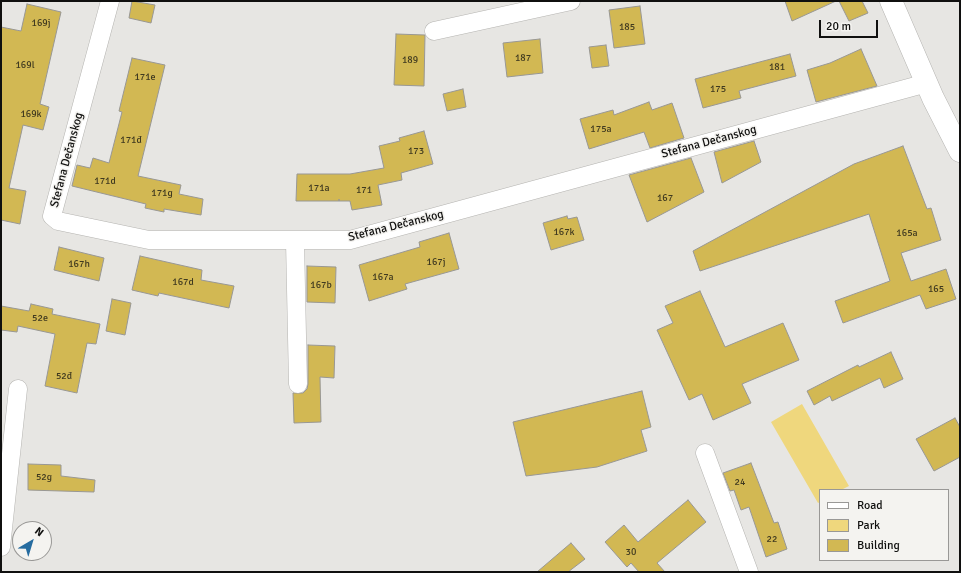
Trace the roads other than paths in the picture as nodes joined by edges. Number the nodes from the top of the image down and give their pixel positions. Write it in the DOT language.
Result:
graph roads {
  1 [pos="110,1"];
  2 [pos="572,1"];
  3 [pos="891,1"];
  4 [pos="434,32"];
  5 [pos="927,84"];
  6 [pos="960,151"];
  7 [pos="295,241"];
  8 [pos="298,384"];
  9 [pos="18,389"];
  10 [pos="705,452"];
  11 [pos="1,547"];
  12 [pos="749,572"];
  1 -- 7 [label="street, Stefana Dečanskog"];
  2 -- 4 [label="street"];
  3 -- 5 [label="main road"];
  5 -- 6 [label="main road"];
  5 -- 7 [label="street, Stefana Dečanskog"];
  7 -- 8 [label="street"];
  9 -- 11 [label="street"];
  10 -- 12 [label="street"];
}
